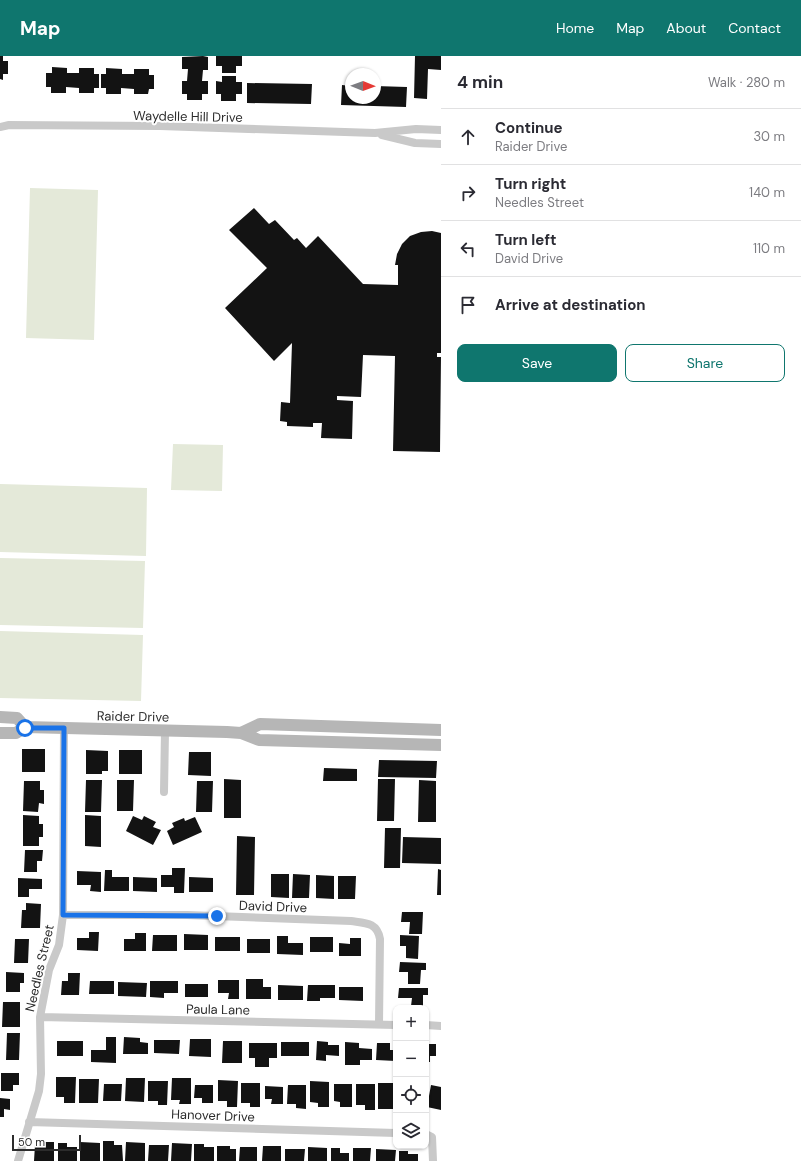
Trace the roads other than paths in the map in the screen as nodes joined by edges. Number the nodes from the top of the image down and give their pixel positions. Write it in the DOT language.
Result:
graph roads {
  1 [pos="0,127"];
  2 [pos="441,130"];
  3 [pos="375,133"];
  4 [pos="441,144"];
  5 [pos="0,717"];
  6 [pos="25,728"];
  7 [pos="64,728"];
  8 [pos="414,729"];
  9 [pos="441,730"];
  10 [pos="165,731"];
  11 [pos="241,732"];
  12 [pos="0,733"];
  13 [pos="414,744"];
  14 [pos="441,744"];
  15 [pos="164,792"];
  16 [pos="63,915"];
  17 [pos="40,1017"];
  18 [pos="379,1024"];
  19 [pos="393,1025"];
  20 [pos="429,1025"];
  21 [pos="441,1026"];
  22 [pos="29,1122"];
  23 [pos="393,1133"];
  24 [pos="429,1136"];
  25 [pos="18,1161"];
  26 [pos="433,1161"];
  1 -- 3 [label="street, Waydelle Hill Drive"];
  2 -- 3 [label="street, Waydelle Hill Drive"];
  3 -- 4 [label="street, Waydelle Hill Drive"];
  5 -- 6 [label="main road"];
  6 -- 7 [label="main road, Raider Drive"];
  6 -- 12 [label="main road, Raider Drive"];
  7 -- 10 [label="main road, Raider Drive"];
  7 -- 16 [label="street, Needles Street"];
  8 -- 9 [label="main road, Raider Drive"];
  8 -- 11 [label="main road, Raider Drive"];
  8 -- 13 [label="main road"];
  10 -- 11 [label="main road, Raider Drive"];
  10 -- 15 [label="street"];
  11 -- 13 [label="main road, Raider Drive"];
  13 -- 14 [label="main road, Raider Drive"];
  16 -- 17 [label="street, Needles Street"];
  16 -- 18 [label="street, David Drive"];
  17 -- 18 [label="street, Paula Lane"];
  17 -- 22 [label="street, Needles Street"];
  18 -- 19 [label="street, Paula Lane"];
  20 -- 21 [label="street"];
  22 -- 23 [label="street, Hanover Drive"];
  22 -- 25 [label="street, Needles Street"];
  24 -- 26 [label="street"];
}
